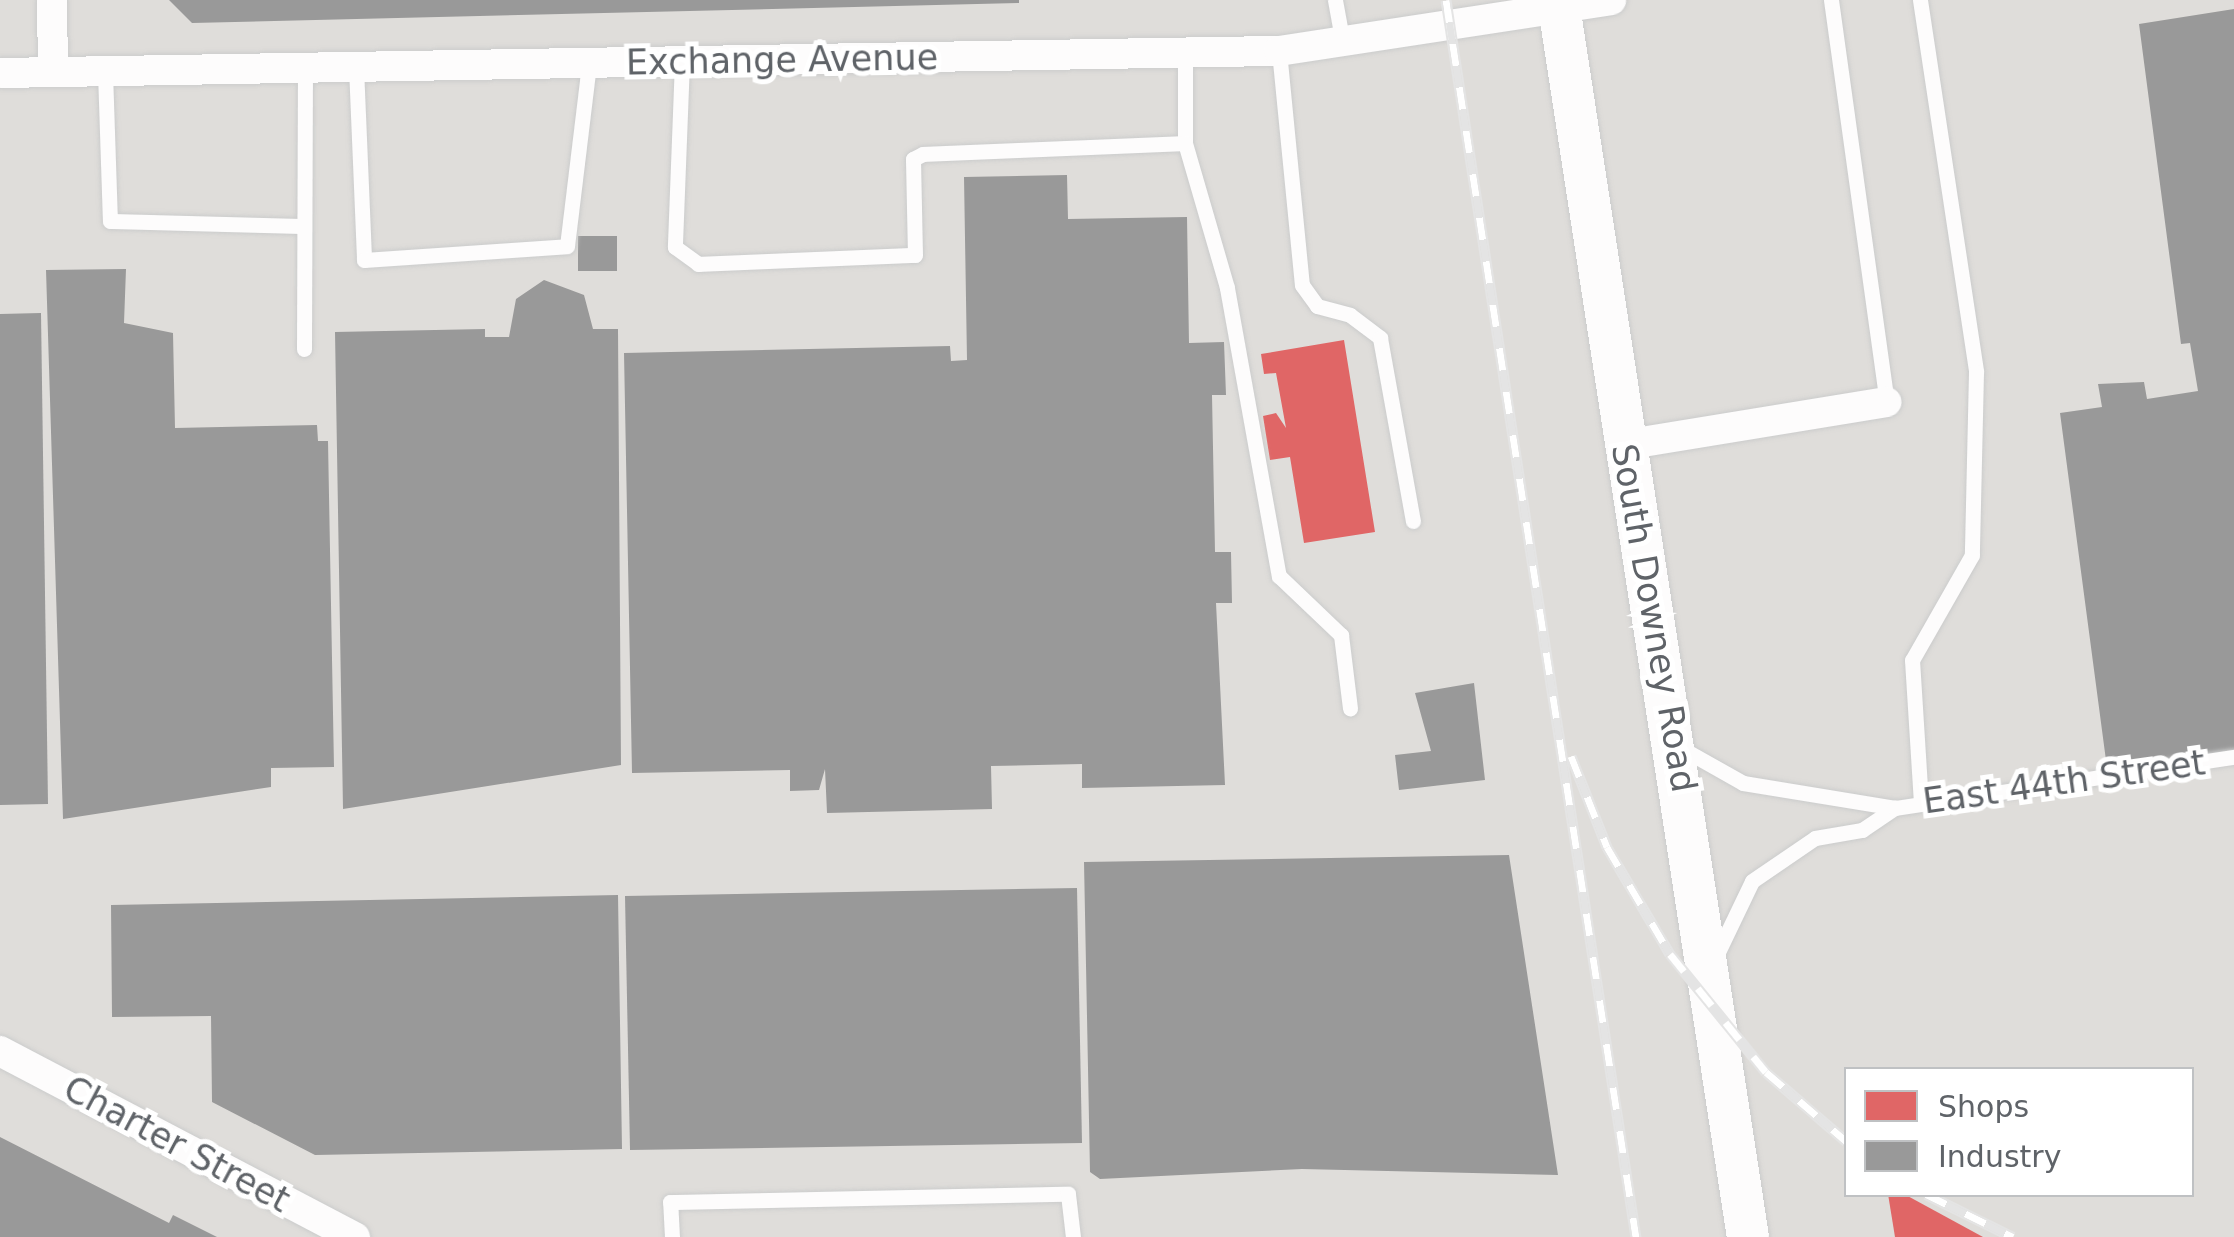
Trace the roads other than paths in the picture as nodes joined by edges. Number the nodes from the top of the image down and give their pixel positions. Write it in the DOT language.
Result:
graph roads {
  1 [pos="52,0"];
  2 [pos="1335,0"];
  3 [pos="1611,0"];
  4 [pos="1831,0"];
  5 [pos="1920,0"];
  6 [pos="1559,4"];
  7 [pos="1343,44"];
  8 [pos="1279,51"];
  9 [pos="1184,53"];
  10 [pos="682,62"];
  11 [pos="589,63"];
  12 [pos="356,67"];
  13 [pos="305,68"];
  14 [pos="53,72"];
  15 [pos="105,72"];
  16 [pos="0,73"];
  17 [pos="1185,142"];
  18 [pos="303,226"];
  19 [pos="304,349"];
  20 [pos="1887,402"];
  21 [pos="1624,445"];
  22 [pos="1413,521"];
  23 [pos="1350,708"];
  24 [pos="1677,746"];
  25 [pos="2234,757"];
  26 [pos="1921,802"];
  27 [pos="1895,808"];
  28 [pos="1710,982"];
  29 [pos="0,1051"];
  30 [pos="355,1237"];
  31 [pos="672,1237"];
  32 [pos="1073,1237"];
  33 [pos="1748,1237"];
  1 -- 14 [label="street"];
  2 -- 7 [label="lane"];
  3 -- 6 [label="street, Exchange Avenue"];
  4 -- 20 [label="lane"];
  5 -- 26 [label="lane"];
  6 -- 7 [label="street, Exchange Avenue"];
  6 -- 21 [label="main road, South Downey Road"];
  7 -- 8 [label="street, Exchange Avenue"];
  8 -- 9 [label="street, Exchange Avenue"];
  8 -- 22 [label="lane"];
  9 -- 10 [label="street, Exchange Avenue"];
  9 -- 17 [label="lane"];
  10 -- 11 [label="street, Exchange Avenue"];
  10 -- 17 [label="lane"];
  11 -- 12 [label="street, Exchange Avenue"];
  11 -- 12 [label="lane"];
  12 -- 13 [label="street, Exchange Avenue"];
  13 -- 15 [label="street, Exchange Avenue"];
  13 -- 18 [label="lane"];
  14 -- 15 [label="street, Exchange Avenue"];
  14 -- 16 [label="street, Exchange Avenue"];
  15 -- 18 [label="lane"];
  17 -- 23 [label="lane"];
  18 -- 19 [label="lane"];
  20 -- 21 [label="street"];
  21 -- 24 [label="main road, South Downey Road"];
  24 -- 27 [label="lane, East 44th Street"];
  24 -- 28 [label="main road, South Downey Road"];
  25 -- 26 [label="lane, East 44th Street"];
  26 -- 27 [label="lane, East 44th Street"];
  27 -- 28 [label="lane, East 44th Street"];
  28 -- 33 [label="main road, South Downey Road"];
  29 -- 30 [label="street, Charter Street"];
  31 -- 32 [label="lane"];
}
